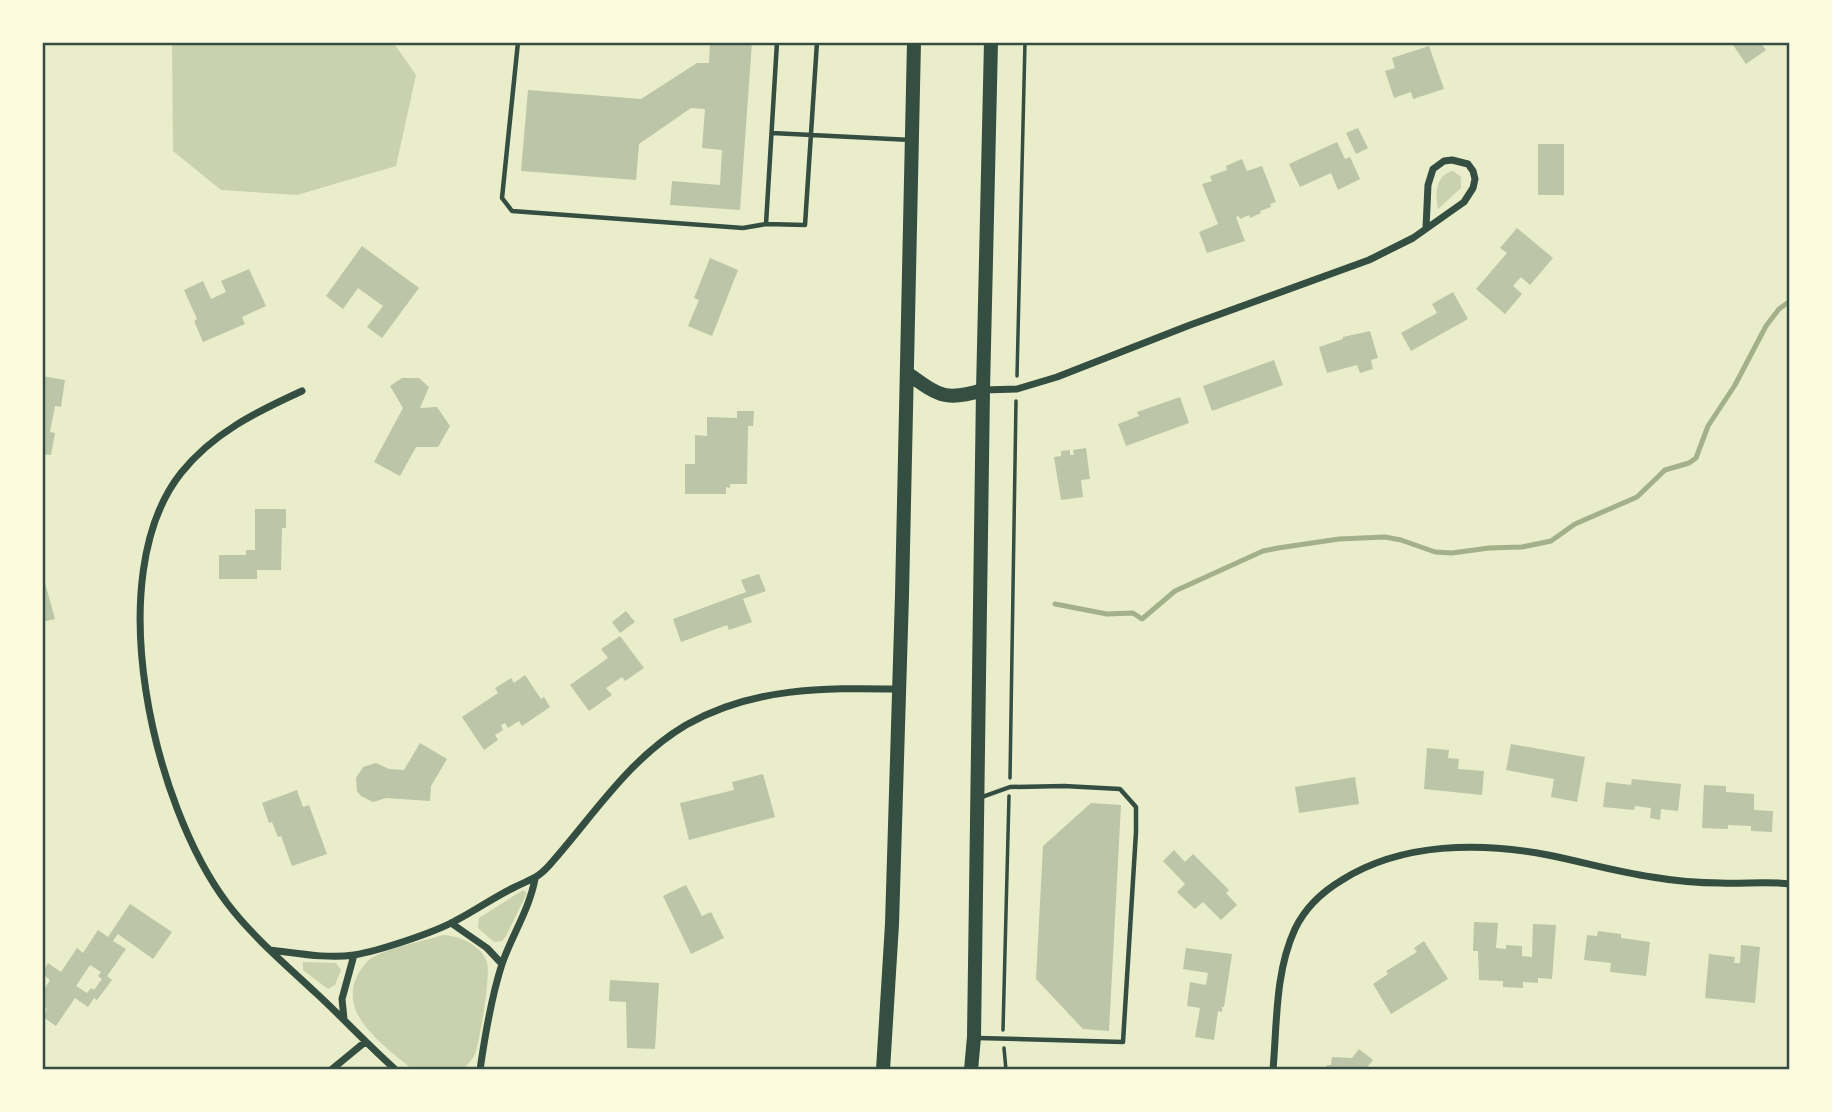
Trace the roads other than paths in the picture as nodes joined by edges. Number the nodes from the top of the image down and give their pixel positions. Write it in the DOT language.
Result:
graph roads {
  1 [pos="518,42"];
  2 [pos="777,42"];
  3 [pos="817,42"];
  4 [pos="914,42"];
  5 [pos="991,42"];
  6 [pos="772,133"];
  7 [pos="811,136"];
  8 [pos="912,140"];
  9 [pos="766,224"];
  10 [pos="1426,228"];
  11 [pos="907,373"];
  12 [pos="983,390"];
  13 [pos="302,391"];
  14 [pos="897,689"];
  15 [pos="977,799"];
  16 [pos="535,879"];
  17 [pos="1790,884"];
  18 [pos="451,923"];
  19 [pos="270,950"];
  20 [pos="355,955"];
  21 [pos="502,964"];
  22 [pos="344,1019"];
  23 [pos="974,1037"];
  24 [pos="365,1042"];
  25 [pos="331,1070"];
  26 [pos="396,1070"];
  27 [pos="480,1070"];
  28 [pos="883,1070"];
  29 [pos="971,1070"];
  30 [pos="1273,1070"];
  1 -- 9 [label="lane"];
  2 -- 6 [label="lane"];
  3 -- 7 [label="lane"];
  4 -- 8 [label="highway"];
  5 -- 12 [label="highway"];
  6 -- 7 [label="lane"];
  6 -- 9 [label="lane"];
  7 -- 8 [label="lane"];
  7 -- 9 [label="lane"];
  8 -- 11 [label="highway"];
  10 -- 10 [label="street"];
  10 -- 12 [label="street"];
  11 -- 12 [label="highway"];
  11 -- 14 [label="highway"];
  12 -- 15 [label="highway"];
  13 -- 19 [label="street"];
  14 -- 16 [label="street"];
  14 -- 28 [label="highway"];
  15 -- 23 [label="highway"];
  15 -- 23 [label="lane"];
  16 -- 18 [label="street"];
  16 -- 21 [label="street"];
  17 -- 30 [label="street"];
  18 -- 20 [label="street"];
  18 -- 21 [label="street"];
  19 -- 20 [label="street"];
  19 -- 22 [label="street"];
  20 -- 22 [label="street"];
  21 -- 27 [label="street"];
  22 -- 24 [label="street"];
  23 -- 29 [label="highway"];
  24 -- 25 [label="street"];
  24 -- 26 [label="street"];
}
